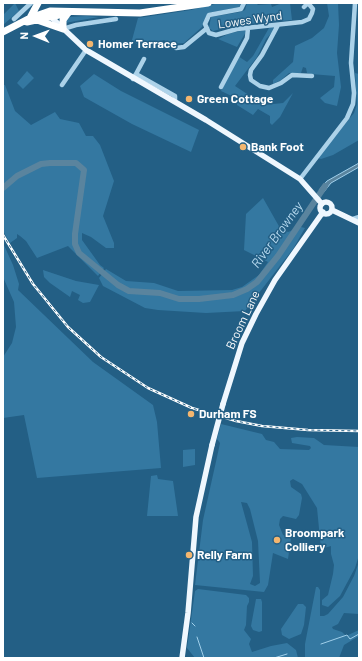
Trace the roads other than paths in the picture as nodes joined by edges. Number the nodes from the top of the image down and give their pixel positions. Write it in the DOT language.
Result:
graph roads {
  1 [pos="31,3"];
  2 [pos="38,3"];
  3 [pos="42,3"];
  4 [pos="46,3"];
  5 [pos="208,3"];
  6 [pos="244,3"];
  7 [pos="355,3"];
  8 [pos="182,6"];
  9 [pos="304,7"];
  10 [pos="76,11"];
  11 [pos="102,12"];
  12 [pos="68,13"];
  13 [pos="51,14"];
  14 [pos="14,19"];
  15 [pos="34,19"];
  16 [pos="116,19"];
  17 [pos="92,23"];
  18 [pos="357,24"];
  19 [pos="278,25"];
  20 [pos="248,28"];
  21 [pos="63,29"];
  22 [pos="206,29"];
  23 [pos="3,32"];
  24 [pos="176,48"];
  25 [pos="86,50"];
  26 [pos="144,59"];
  27 [pos="312,76"];
  28 [pos="135,77"];
  29 [pos="62,85"];
  30 [pos="221,87"];
  31 [pos="300,179"];
  32 [pos="322,204"];
  33 [pos="332,210"];
  34 [pos="323,212"];
  35 [pos="356,218"];
  36 [pos="359,223"];
  37 [pos="182,658"];
  1 -- 14 [label="street"];
  2 -- 15 [label="highway"];
  3 -- 13 [label="highway"];
  4 -- 13 [label="highway"];
  5 -- 8 [label="highway"];
  6 -- 22 [label="street, Lowes Wynd"];
  7 -- 18 [label="street"];
  8 -- 11 [label="highway"];
  9 -- 19 [label="street, Lowes Wynd"];
  10 -- 11 [label="highway"];
  10 -- 12 [label="highway"];
  10 -- 13 [label="highway"];
  11 -- 17 [label="street"];
  12 -- 13 [label="highway"];
  12 -- 21 [label="highway"];
  13 -- 15 [label="highway"];
  13 -- 21 [label="main road"];
  15 -- 21 [label="highway"];
  15 -- 23 [label="highway"];
  16 -- 17 [label="street"];
  17 -- 21 [label="street"];
  18 -- 31 [label="street"];
  19 -- 20 [label="street, Lowes Wynd"];
  19 -- 27 [label="street"];
  20 -- 22 [label="street, Lowes Wynd"];
  20 -- 30 [label="street"];
  21 -- 25 [label="main road"];
  22 -- 24 [label="street"];
  25 -- 28 [label="main road"];
  25 -- 29 [label="street"];
  26 -- 28 [label="street"];
  28 -- 31 [label="main road"];
  31 -- 32 [label="main road"];
  32 -- 33 [label="main road"];
  32 -- 34 [label="main road"];
  33 -- 34 [label="main road"];
  33 -- 35 [label="main road"];
  34 -- 37 [label="main road, Broom Lane, bridge"];
  35 -- 36 [label="main road"];
}
